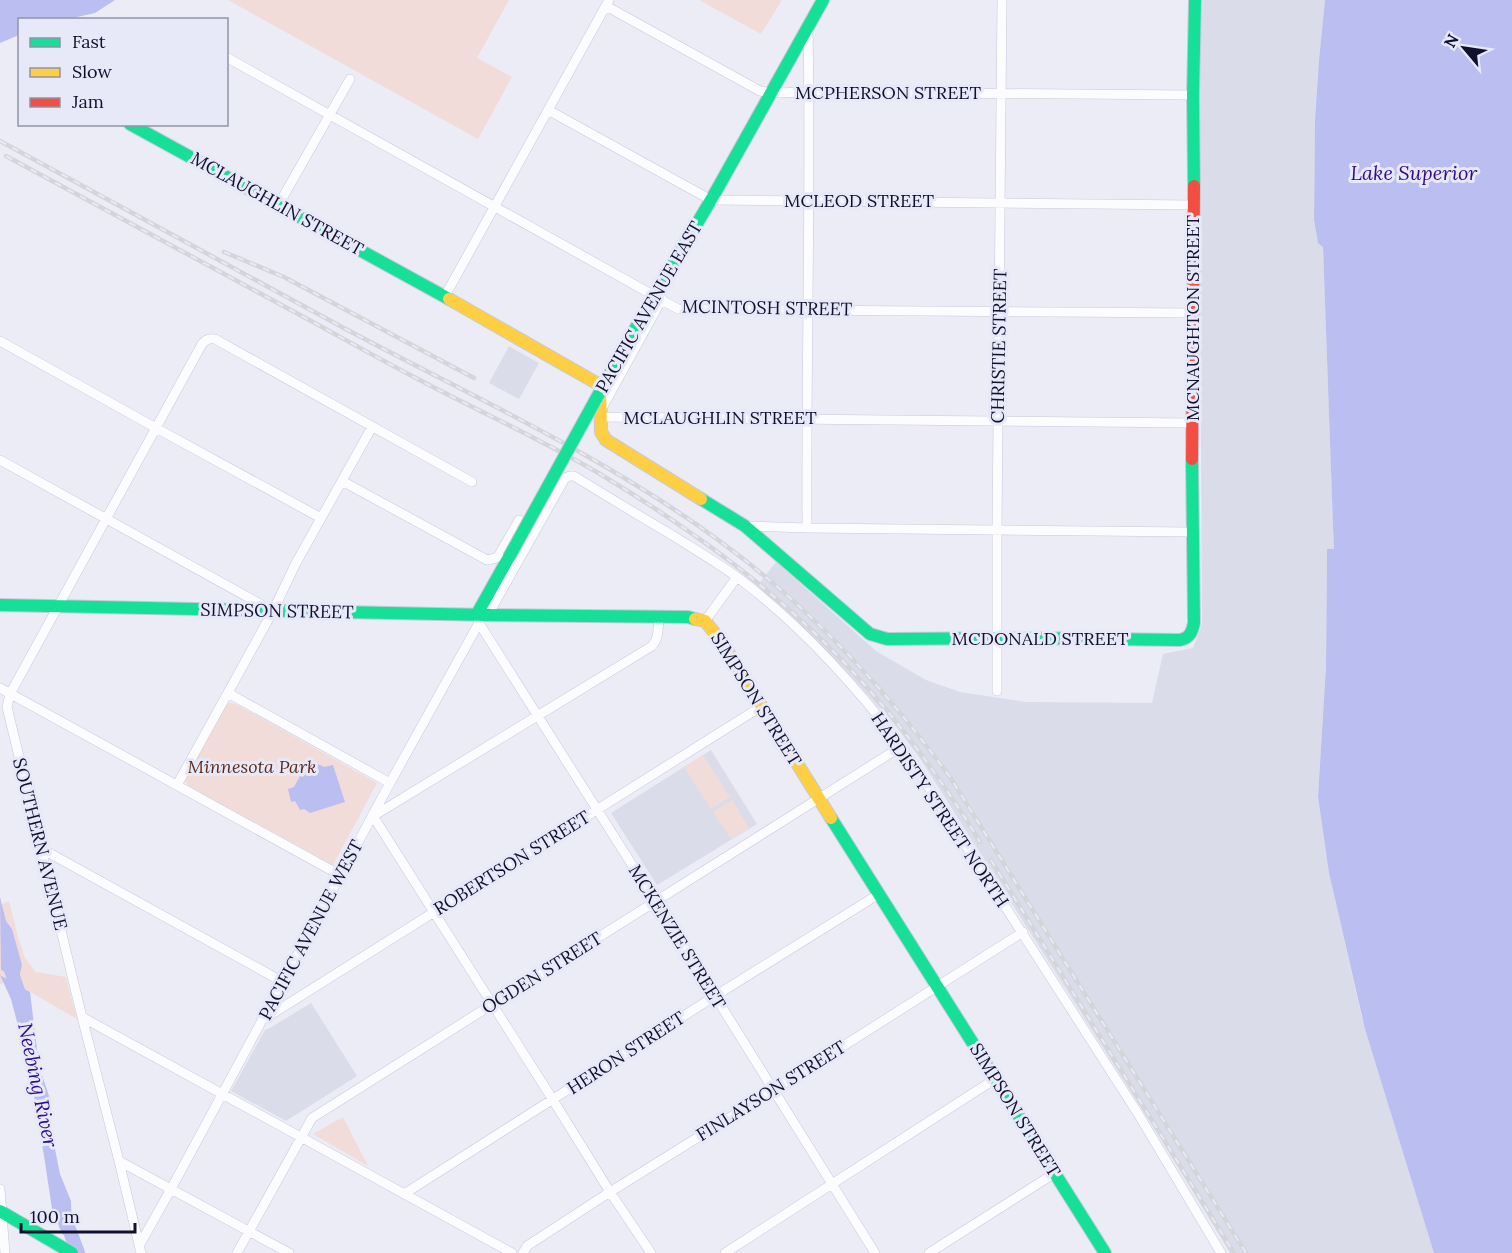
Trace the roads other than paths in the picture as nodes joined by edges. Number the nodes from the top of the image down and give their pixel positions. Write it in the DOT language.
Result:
graph roads {
  1 [pos="823,0"];
  2 [pos="1002,0"];
  3 [pos="1195,0"];
  4 [pos="608,3"];
  5 [pos="808,27"];
  6 [pos="228,58"];
  7 [pos="350,79"];
  8 [pos="809,92"];
  9 [pos="772,93"];
  10 [pos="1001,93"];
  11 [pos="1193,95"];
  12 [pos="548,110"];
  13 [pos="330,115"];
  14 [pos="134,126"];
  15 [pos="711,200"];
  16 [pos="808,201"];
  17 [pos="1001,202"];
  18 [pos="279,204"];
  19 [pos="1194,204"];
  20 [pos="494,206"];
  21 [pos="445,296"];
  22 [pos="658,297"];
  23 [pos="807,311"];
  24 [pos="1000,311"];
  25 [pos="1193,313"];
  26 [pos="0,341"];
  27 [pos="600,415"];
  28 [pos="806,419"];
  29 [pos="998,420"];
  30 [pos="1192,423"];
  31 [pos="372,427"];
  32 [pos="156,428"];
  33 [pos="0,460"];
  34 [pos="342,481"];
  35 [pos="472,482"];
  36 [pos="321,518"];
  37 [pos="106,520"];
  38 [pos="519,520"];
  39 [pos="745,525"];
  40 [pos="807,528"];
  41 [pos="997,530"];
  42 [pos="1192,532"];
  43 [pos="736,577"];
  44 [pos="0,604"];
  45 [pos="59,606"];
  46 [pos="273,611"];
  47 [pos="481,617"];
  48 [pos="659,617"];
  49 [pos="705,621"];
  50 [pos="1191,635"];
  51 [pos="997,638"];
  52 [pos="0,688"];
  53 [pos="997,691"];
  54 [pos="228,693"];
  55 [pos="10,694"];
  56 [pos="762,706"];
  57 [pos="537,716"];
  58 [pos="902,746"];
  59 [pos="390,783"];
  60 [pos="177,785"];
  61 [pos="818,799"];
  62 [pos="597,811"];
  63 [pos="373,816"];
  64 [pos="42,849"];
  65 [pos="340,875"];
  66 [pos="879,894"];
  67 [pos="655,902"];
  68 [pos="434,912"];
  69 [pos="1023,932"];
  70 [pos="283,982"];
  71 [pos="937,986"];
  72 [pos="715,996"];
  73 [pos="492,1004"];
  74 [pos="81,1017"];
  75 [pos="262,1020"];
  76 [pos="995,1079"];
  77 [pos="774,1090"];
  78 [pos="223,1094"];
  79 [pos="554,1100"];
  80 [pos="301,1136"];
  81 [pos="119,1161"];
  82 [pos="1055,1173"];
  83 [pos="831,1183"];
  84 [pos="0,1189"];
  85 [pos="171,1189"];
  86 [pos="610,1192"];
  87 [pos="405,1194"];
  88 [pos="1,1212"];
  89 [pos="249,1231"];
  90 [pos="140,1250"];
  91 [pos="5,1253"];
  92 [pos="72,1253"];
  93 [pos="237,1253"];
  94 [pos="290,1253"];
  95 [pos="512,1253"];
  96 [pos="523,1253"];
  97 [pos="651,1253"];
  98 [pos="725,1253"];
  99 [pos="875,1253"];
  100 [pos="929,1253"];
  101 [pos="1105,1253"];
  102 [pos="1221,1253"];
  1 -- 5 [label="street, PACIFIC AVENUE EAST"];
  2 -- 10 [label="street, CHRISTIE STREET"];
  3 -- 11 [label="street, MCNAUGHTON STREET"];
  4 -- 9 [label="street, MCPHERSON STREET"];
  4 -- 12 [label="street"];
  5 -- 8 [label="street"];
  5 -- 9 [label="street, PACIFIC AVENUE EAST"];
  6 -- 13 [label="street, MCINTOSH STREET"];
  7 -- 13 [label="street"];
  8 -- 9 [label="street, MCPHERSON STREET"];
  8 -- 10 [label="street, MCPHERSON STREET"];
  8 -- 16 [label="street"];
  9 -- 15 [label="street, PACIFIC AVENUE EAST"];
  10 -- 11 [label="street, MCPHERSON STREET"];
  10 -- 17 [label="street, CHRISTIE STREET"];
  11 -- 19 [label="street, MCNAUGHTON STREET"];
  12 -- 15 [label="street, MCLEOD STREET"];
  12 -- 20 [label="street"];
  13 -- 18 [label="street"];
  13 -- 20 [label="street, MCINTOSH STREET"];
  14 -- 18 [label="street, MCLAUGHLIN STREET"];
  15 -- 16 [label="street, MCLEOD STREET"];
  15 -- 22 [label="street, PACIFIC AVENUE EAST"];
  16 -- 17 [label="street, MCLEOD STREET"];
  16 -- 23 [label="street"];
  17 -- 19 [label="street, MCLEOD STREET"];
  17 -- 24 [label="street, CHRISTIE STREET"];
  18 -- 21 [label="street, MCLAUGHLIN STREET"];
  19 -- 25 [label="street, MCNAUGHTON STREET"];
  20 -- 21 [label="street"];
  20 -- 22 [label="street, MCINTOSH STREET"];
  21 -- 27 [label="street, MCLAUGHLIN STREET"];
  22 -- 23 [label="street, MCINTOSH STREET"];
  22 -- 27 [label="street"];
  22 -- 47 [label="street, PACIFIC AVENUE EAST, bridge"];
  23 -- 24 [label="street, MCINTOSH STREET"];
  23 -- 28 [label="street"];
  24 -- 25 [label="street, MCINTOSH STREET"];
  24 -- 29 [label="street, CHRISTIE STREET"];
  25 -- 30 [label="street, MCNAUGHTON STREET"];
  26 -- 32 [label="street"];
  27 -- 28 [label="street, MCLAUGHLIN STREET"];
  27 -- 39 [label="street"];
  28 -- 29 [label="street, MCLAUGHLIN STREET"];
  28 -- 40 [label="street"];
  29 -- 30 [label="street, MCLAUGHLIN STREET"];
  29 -- 41 [label="street, CHRISTIE STREET"];
  30 -- 42 [label="street, MCNAUGHTON STREET"];
  31 -- 32 [label="street"];
  31 -- 34 [label="street"];
  31 -- 35 [label="street"];
  32 -- 36 [label="street"];
  32 -- 37 [label="street"];
  33 -- 37 [label="street"];
  34 -- 36 [label="street"];
  34 -- 38 [label="street"];
  36 -- 46 [label="street"];
  37 -- 45 [label="street"];
  37 -- 46 [label="street"];
  39 -- 40 [label="street"];
  39 -- 51 [label="street, MCDONALD STREET"];
  40 -- 41 [label="street"];
  41 -- 42 [label="street"];
  41 -- 51 [label="street, CHRISTIE STREET"];
  42 -- 50 [label="street, MCNAUGHTON STREET"];
  43 -- 47 [label="street, HARDISTY STREET NORTH"];
  43 -- 49 [label="street"];
  43 -- 58 [label="street, HARDISTY STREET NORTH"];
  44 -- 45 [label="street, SIMPSON STREET"];
  45 -- 46 [label="street, SIMPSON STREET"];
  45 -- 55 [label="street"];
  46 -- 47 [label="street, SIMPSON STREET"];
  46 -- 54 [label="street"];
  47 -- 48 [label="street, SIMPSON STREET"];
  47 -- 57 [label="street, MCKENZIE STREET"];
  47 -- 59 [label="street, PACIFIC AVENUE WEST"];
  48 -- 49 [label="street, SIMPSON STREET"];
  48 -- 57 [label="street"];
  49 -- 56 [label="street, SIMPSON STREET"];
  50 -- 51 [label="street, MCDONALD STREET"];
  51 -- 53 [label="street, CHRISTIE STREET"];
  52 -- 55 [label="street"];
  54 -- 59 [label="street"];
  54 -- 60 [label="street"];
  55 -- 60 [label="street"];
  55 -- 64 [label="street, SOUTHERN AVENUE"];
  56 -- 61 [label="street, SIMPSON STREET"];
  56 -- 62 [label="street, ROBERTSON STREET"];
  57 -- 62 [label="street, MCKENZIE STREET"];
  57 -- 63 [label="street"];
  58 -- 61 [label="street, OGDEN STREET"];
  58 -- 69 [label="street, HARDISTY STREET NORTH"];
  59 -- 63 [label="street, PACIFIC AVENUE WEST"];
  60 -- 65 [label="street"];
  61 -- 66 [label="street, SIMPSON STREET"];
  61 -- 67 [label="street, OGDEN STREET"];
  62 -- 67 [label="street, MCKENZIE STREET"];
  62 -- 68 [label="street, ROBERTSON STREET"];
  63 -- 65 [label="street, PACIFIC AVENUE WEST"];
  63 -- 68 [label="street"];
  64 -- 70 [label="street"];
  64 -- 74 [label="street, SOUTHERN AVENUE"];
  65 -- 70 [label="street, PACIFIC AVENUE WEST"];
  66 -- 71 [label="street, SIMPSON STREET"];
  66 -- 72 [label="street, HERON STREET"];
  67 -- 72 [label="street, MCKENZIE STREET"];
  67 -- 73 [label="street, OGDEN STREET"];
  68 -- 73 [label="street"];
  68 -- 75 [label="street, ROBERTSON STREET"];
  69 -- 71 [label="street, FINLAYSON STREET"];
  69 -- 102 [label="street, HARDISTY STREET NORTH"];
  70 -- 75 [label="street, PACIFIC AVENUE WEST"];
  71 -- 76 [label="street, SIMPSON STREET"];
  71 -- 77 [label="street, FINLAYSON STREET"];
  72 -- 77 [label="street, MCKENZIE STREET"];
  72 -- 79 [label="street, HERON STREET"];
  73 -- 79 [label="street"];
  73 -- 80 [label="street, OGDEN STREET"];
  74 -- 78 [label="street"];
  74 -- 81 [label="street, SOUTHERN AVENUE"];
  75 -- 78 [label="street, PACIFIC AVENUE WEST"];
  76 -- 82 [label="street, SIMPSON STREET"];
  76 -- 83 [label="street"];
  77 -- 83 [label="street, MCKENZIE STREET"];
  77 -- 86 [label="street, FINLAYSON STREET"];
  78 -- 80 [label="street"];
  78 -- 85 [label="street, PACIFIC AVENUE WEST"];
  79 -- 86 [label="street"];
  79 -- 87 [label="street, HERON STREET"];
  80 -- 87 [label="street"];
  80 -- 89 [label="street, OGDEN STREET"];
  81 -- 85 [label="street"];
  81 -- 90 [label="street, SOUTHERN AVENUE"];
  82 -- 100 [label="street"];
  82 -- 101 [label="street, SIMPSON STREET"];
  83 -- 98 [label="street"];
  83 -- 99 [label="street, MCKENZIE STREET"];
  84 -- 88 [label="street"];
  85 -- 89 [label="street"];
  85 -- 90 [label="street, PACIFIC AVENUE WEST"];
  86 -- 96 [label="street, FINLAYSON STREET"];
  86 -- 97 [label="street"];
  87 -- 95 [label="street"];
  88 -- 91 [label="street"];
  88 -- 92 [label="street"];
  89 -- 93 [label="street, OGDEN STREET"];
  89 -- 94 [label="street"];
}
